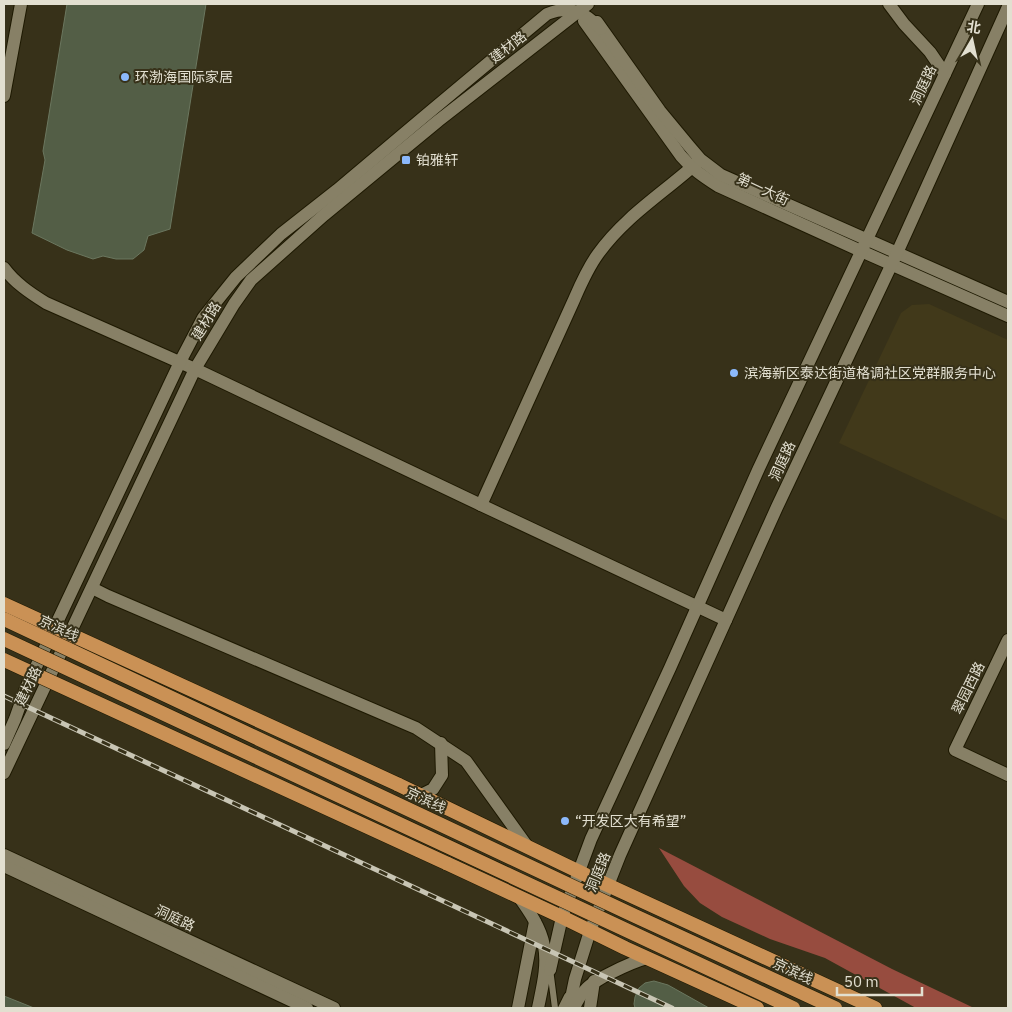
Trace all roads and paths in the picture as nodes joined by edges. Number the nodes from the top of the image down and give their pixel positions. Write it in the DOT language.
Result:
graph roads {
  1 [pos="21,4"];
  2 [pos="560,4"];
  3 [pos="889,4"];
  4 [pos="978,4"];
  5 [pos="582,6"];
  6 [pos="1008,7"];
  7 [pos="547,14"];
  8 [pos="557,27"];
  9 [pos="597,31"];
  10 [pos="945,74"];
  11 [pos="4,96"];
  12 [pos="695,163"];
  13 [pos="864,245"];
  14 [pos="894,259"];
  15 [pos="4,268"];
  16 [pos="1008,302"];
  17 [pos="1008,316"];
  18 [pos="180,362"];
  19 [pos="195,369"];
  20 [pos="481,505"];
  21 [pos="92,588"];
  22 [pos="4,604"];
  23 [pos="698,606"];
  24 [pos="4,620"];
  25 [pos="726,620"];
  26 [pos="4,639"];
  27 [pos="1008,640"];
  28 [pos="4,660"];
  29 [pos="441,743"];
  30 [pos="4,744"];
  31 [pos="4,774"];
  32 [pos="1008,775"];
  33 [pos="421,795"];
  34 [pos="527,846"];
  35 [pos="4,855"];
  36 [pos="4,866"];
  37 [pos="579,871"];
  38 [pos="609,885"];
  39 [pos="519,897"];
  40 [pos="562,917"];
  41 [pos="535,922"];
  42 [pos="590,931"];
  43 [pos="647,958"];
  44 [pos="550,969"];
  45 [pos="575,979"];
  46 [pos="594,981"];
  47 [pos="307,1008"];
  48 [pos="334,1008"];
  49 [pos="518,1008"];
  50 [pos="539,1008"];
  51 [pos="556,1008"];
  52 [pos="561,1008"];
  53 [pos="569,1008"];
  54 [pos="574,1008"];
  55 [pos="590,1008"];
  56 [pos="757,1008"];
  57 [pos="793,1008"];
  58 [pos="835,1008"];
  59 [pos="875,1008"];
  1 -- 11 [label="street"];
  2 -- 7 [label="street"];
  3 -- 10 [label="street"];
  4 -- 10 [label="street, 洞庭路"];
  5 -- 7 [label="street"];
  5 -- 8 [label="street, 建材路"];
  5 -- 9 [label="street"];
  6 -- 14 [label="street, 洞庭路"];
  7 -- 18 [label="street"];
  8 -- 9 [label="street"];
  8 -- 19 [label="street, 建材路"];
  9 -- 12 [label="street, 第一大街"];
  10 -- 13 [label="street, 洞庭路"];
  12 -- 13 [label="street, 第一大街"];
  12 -- 20 [label="street"];
  13 -- 14 [label="street, 第一大街"];
  13 -- 23 [label="street, 洞庭路"];
  14 -- 16 [label="street, 第一大街"];
  14 -- 17 [label="street, 第一大街"];
  14 -- 25 [label="street, 洞庭路"];
  15 -- 18 [label="street"];
  18 -- 19 [label="street"];
  18 -- 30 [label="street"];
  19 -- 20 [label="street"];
  19 -- 21 [label="street, 建材路"];
  20 -- 23 [label="street"];
  21 -- 29 [label="street"];
  21 -- 31 [label="street, 建材路"];
  22 -- 33 [label="highway, bridge"];
  23 -- 25 [label="street"];
  23 -- 37 [label="street, 洞庭路"];
  24 -- 58 [label="highway, 京滨线, bridge"];
  25 -- 38 [label="street, 洞庭路"];
  26 -- 57 [label="highway, bridge"];
  27 -- 32 [label="street, 翠园西路"];
  28 -- 39 [label="highway, bridge"];
  29 -- 33 [label="street"];
  29 -- 34 [label="street"];
  33 -- 34 [label="highway"];
  34 -- 37 [label="highway"];
  35 -- 48 [label="street, 洞庭路"];
  36 -- 47 [label="street, 洞庭路"];
  37 -- 38 [label="highway"];
  37 -- 40 [label="street, 洞庭路"];
  38 -- 42 [label="street, 洞庭路"];
  38 -- 59 [label="highway"];
  39 -- 40 [label="highway"];
  39 -- 41 [label="street"];
  40 -- 42 [label="highway"];
  40 -- 44 [label="street, 洞庭路"];
  41 -- 49 [label="street"];
  41 -- 50 [label="street"];
  42 -- 43 [label="highway"];
  42 -- 45 [label="street, 洞庭路"];
  43 -- 46 [label="street"];
  43 -- 56 [label="highway"];
  44 -- 50 [label="street, 洞庭路"];
  44 -- 51 [label="lane"];
  45 -- 52 [label="lane"];
  45 -- 53 [label="street, 洞庭路"];
  46 -- 54 [label="street"];
  46 -- 55 [label="street"];
}
